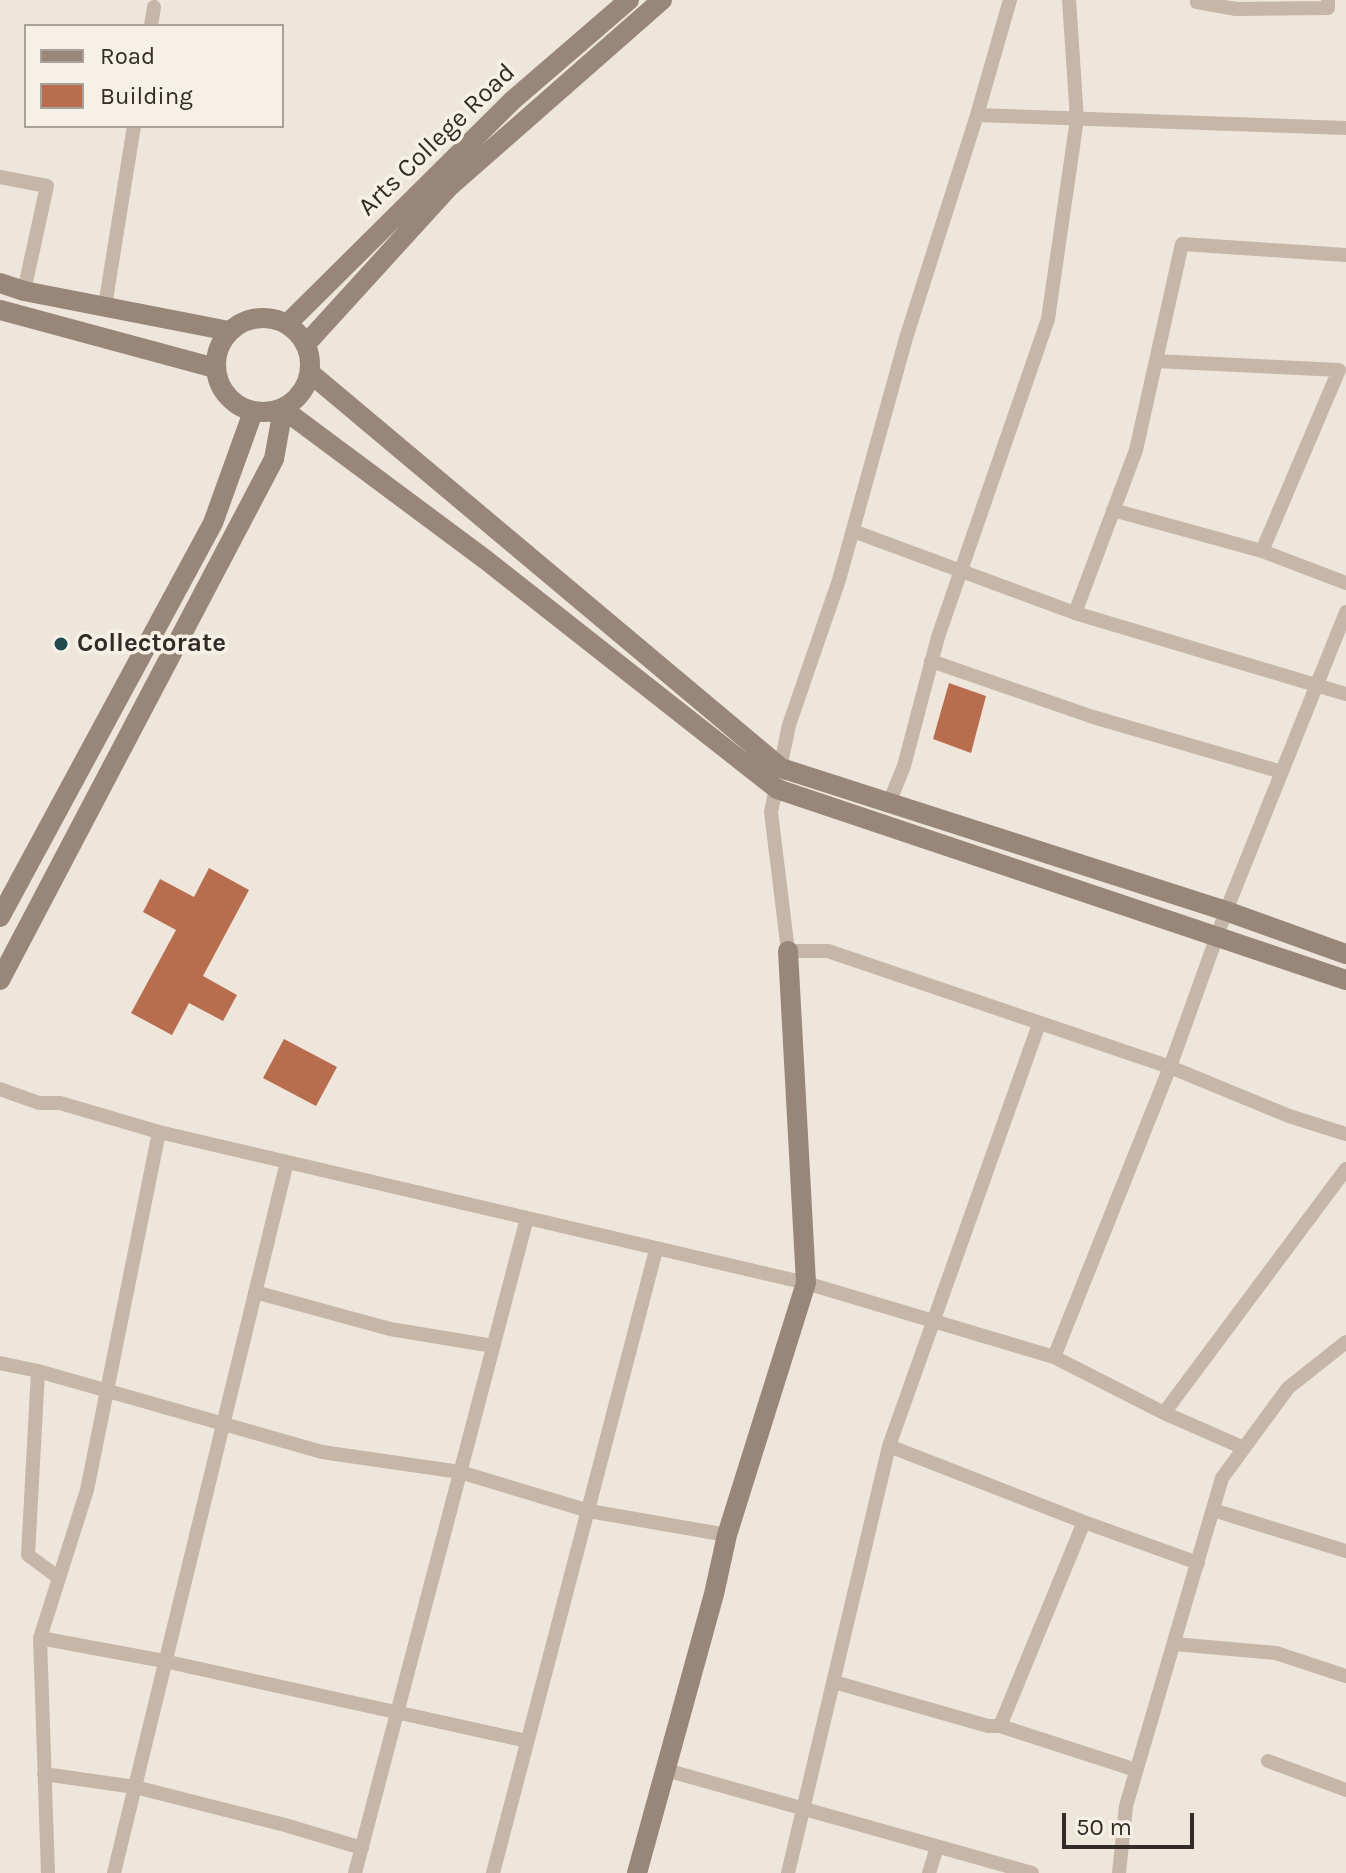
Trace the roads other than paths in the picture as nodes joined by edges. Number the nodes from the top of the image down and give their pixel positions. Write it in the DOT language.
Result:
graph roads {
  1 [pos="629,0"];
  2 [pos="662,0"];
  3 [pos="1010,0"];
  4 [pos="1069,0"];
  5 [pos="1197,0"];
  6 [pos="1328,0"];
  7 [pos="154,7"];
  8 [pos="151,24"];
  9 [pos="977,115"];
  10 [pos="1077,119"];
  11 [pos="134,128"];
  12 [pos="1346,128"];
  13 [pos="0,177"];
  14 [pos="1346,255"];
  15 [pos="0,283"];
  16 [pos="24,291"];
  17 [pos="105,306"];
  18 [pos="0,310"];
  19 [pos="287,324"];
  20 [pos="229,331"];
  21 [pos="306,344"];
  22 [pos="1156,361"];
  23 [pos="215,368"];
  24 [pos="1343,370"];
  25 [pos="310,373"];
  26 [pos="283,409"];
  27 [pos="253,412"];
  28 [pos="1113,510"];
  29 [pos="853,531"];
  30 [pos="1262,551"];
  31 [pos="961,569"];
  32 [pos="1346,583"];
  33 [pos="1346,612"];
  34 [pos="1075,613"];
  35 [pos="931,661"];
  36 [pos="1317,683"];
  37 [pos="1346,694"];
  38 [pos="781,768"];
  39 [pos="1282,772"];
  40 [pos="777,789"];
  41 [pos="889,803"];
  42 [pos="1226,911"];
  43 [pos="0,917"];
  44 [pos="1217,936"];
  45 [pos="788,951"];
  46 [pos="1346,954"];
  47 [pos="0,980"];
  48 [pos="1346,980"];
  49 [pos="1039,1024"];
  50 [pos="1170,1067"];
  51 [pos="0,1089"];
  52 [pos="159,1132"];
  53 [pos="1346,1134"];
  54 [pos="287,1162"];
  55 [pos="1346,1169"];
  56 [pos="527,1218"];
  57 [pos="656,1250"];
  58 [pos="806,1283"];
  59 [pos="255,1292"];
  60 [pos="934,1321"];
  61 [pos="1346,1342"];
  62 [pos="493,1346"];
  63 [pos="1054,1357"];
  64 [pos="0,1363"];
  65 [pos="38,1371"];
  66 [pos="107,1390"];
  67 [pos="1164,1413"];
  68 [pos="223,1424"];
  69 [pos="889,1446"];
  70 [pos="1244,1448"];
  71 [pos="460,1472"];
  72 [pos="588,1509"];
  73 [pos="1213,1510"];
  74 [pos="1084,1522"];
  75 [pos="727,1535"];
  76 [pos="1346,1551"];
  77 [pos="1198,1563"];
  78 [pos="59,1578"];
  79 [pos="40,1638"];
  80 [pos="1174,1644"];
  81 [pos="164,1661"];
  82 [pos="1346,1676"];
  83 [pos="834,1682"];
  84 [pos="397,1712"];
  85 [pos="1000,1726"];
  86 [pos="527,1741"];
  87 [pos="1268,1761"];
  88 [pos="666,1770"];
  89 [pos="1136,1770"];
  90 [pos="44,1774"];
  91 [pos="135,1787"];
  92 [pos="1346,1790"];
  93 [pos="803,1810"];
  94 [pos="937,1847"];
  95 [pos="362,1848"];
  96 [pos="48,1873"];
  97 [pos="114,1873"];
  98 [pos="355,1873"];
  99 [pos="493,1873"];
  100 [pos="637,1873"];
  101 [pos="788,1873"];
  102 [pos="929,1873"];
  103 [pos="1032,1873"];
  104 [pos="1119,1873"];
  1 -- 19 [label="main road, Arts College Road"];
  2 -- 21 [label="main road"];
  3 -- 9 [label="street"];
  4 -- 10 [label="street"];
  5 -- 6 [label="street"];
  7 -- 8 [label="street"];
  9 -- 10 [label="street"];
  9 -- 29 [label="street"];
  10 -- 12 [label="street"];
  10 -- 31 [label="street"];
  11 -- 17 [label="street"];
  13 -- 16 [label="street"];
  14 -- 22 [label="street"];
  15 -- 16 [label="main road"];
  16 -- 17 [label="main road"];
  17 -- 20 [label="main road"];
  18 -- 23 [label="main road"];
  19 -- 20 [label="main road"];
  19 -- 21 [label="main road"];
  20 -- 23 [label="main road"];
  21 -- 25 [label="main road"];
  22 -- 24 [label="street"];
  22 -- 28 [label="street"];
  23 -- 27 [label="main road"];
  24 -- 30 [label="street"];
  25 -- 26 [label="main road"];
  25 -- 38 [label="main road"];
  26 -- 27 [label="main road"];
  26 -- 40 [label="main road"];
  26 -- 47 [label="main road"];
  27 -- 43 [label="main road"];
  28 -- 30 [label="street"];
  28 -- 34 [label="street"];
  29 -- 31 [label="street"];
  29 -- 38 [label="street"];
  30 -- 32 [label="street"];
  31 -- 34 [label="street"];
  31 -- 35 [label="street"];
  33 -- 36 [label="street"];
  34 -- 36 [label="street"];
  35 -- 39 [label="street"];
  35 -- 41 [label="street"];
  36 -- 37 [label="street"];
  36 -- 39 [label="street"];
  38 -- 40 [label="street"];
  38 -- 41 [label="main road"];
  39 -- 42 [label="street"];
  40 -- 44 [label="main road"];
  40 -- 45 [label="street"];
  41 -- 42 [label="main road"];
  42 -- 44 [label="street"];
  42 -- 46 [label="main road"];
  44 -- 48 [label="main road"];
  44 -- 50 [label="street"];
  45 -- 49 [label="street"];
  45 -- 58 [label="main road"];
  49 -- 50 [label="street"];
  49 -- 60 [label="street"];
  50 -- 53 [label="street"];
  50 -- 63 [label="street"];
  51 -- 52 [label="street"];
  52 -- 54 [label="street"];
  52 -- 66 [label="street"];
  54 -- 56 [label="street"];
  54 -- 59 [label="street"];
  55 -- 67 [label="street"];
  56 -- 57 [label="street"];
  56 -- 62 [label="street"];
  57 -- 58 [label="street"];
  57 -- 72 [label="street"];
  58 -- 60 [label="street"];
  58 -- 75 [label="main road"];
  59 -- 62 [label="street"];
  59 -- 68 [label="street"];
  60 -- 63 [label="street"];
  60 -- 69 [label="street"];
  61 -- 70 [label="street"];
  62 -- 71 [label="street"];
  63 -- 67 [label="street"];
  64 -- 65 [label="street"];
  65 -- 66 [label="street"];
  65 -- 78 [label="street"];
  66 -- 68 [label="street"];
  66 -- 78 [label="street"];
  67 -- 70 [label="street"];
  68 -- 71 [label="street"];
  68 -- 81 [label="street"];
  69 -- 74 [label="street"];
  69 -- 83 [label="street"];
  70 -- 73 [label="street"];
  71 -- 72 [label="street"];
  71 -- 84 [label="street"];
  72 -- 75 [label="street"];
  72 -- 86 [label="street"];
  73 -- 76 [label="street"];
  73 -- 77 [label="street"];
  74 -- 77 [label="street"];
  74 -- 85 [label="street"];
  75 -- 88 [label="main road"];
  77 -- 80 [label="street"];
  78 -- 79 [label="street"];
  79 -- 81 [label="street"];
  79 -- 90 [label="street"];
  80 -- 82 [label="street"];
  80 -- 89 [label="street"];
  81 -- 84 [label="street"];
  81 -- 91 [label="street"];
  83 -- 85 [label="street"];
  83 -- 93 [label="street"];
  84 -- 86 [label="street"];
  84 -- 95 [label="street"];
  85 -- 89 [label="street"];
  86 -- 99 [label="street"];
  87 -- 92 [label="street"];
  88 -- 93 [label="street"];
  88 -- 100 [label="main road"];
  89 -- 104 [label="street"];
  90 -- 91 [label="street"];
  90 -- 96 [label="street"];
  91 -- 95 [label="street"];
  91 -- 97 [label="street"];
  93 -- 94 [label="street"];
  93 -- 101 [label="street"];
  94 -- 102 [label="street"];
  94 -- 103 [label="street"];
  95 -- 98 [label="street"];
}
